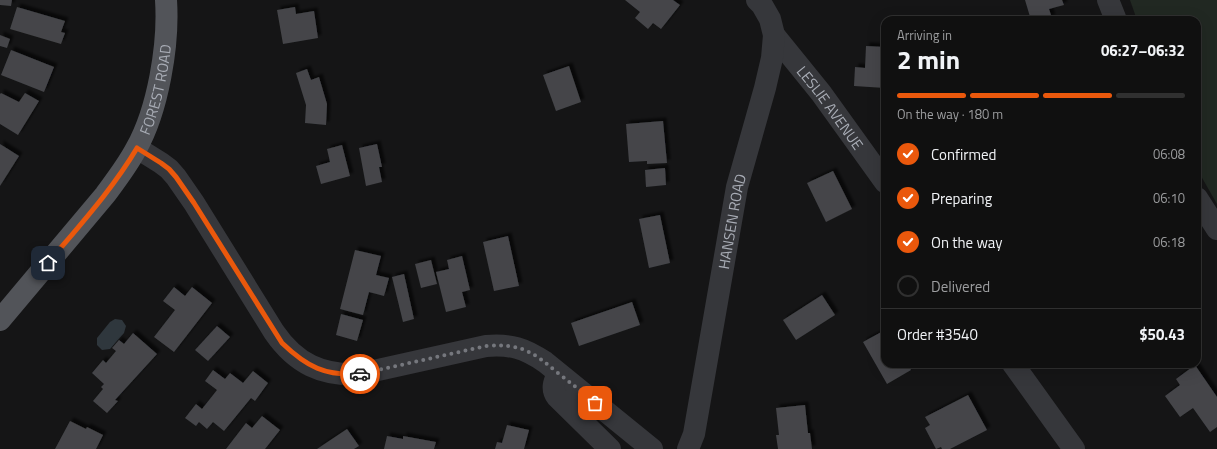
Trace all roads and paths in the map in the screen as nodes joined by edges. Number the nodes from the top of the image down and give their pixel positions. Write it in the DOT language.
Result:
graph roads {
  1 [pos="166,0"];
  2 [pos="757,0"];
  3 [pos="1108,0"];
  4 [pos="1114,16"];
  5 [pos="774,35"];
  6 [pos="137,148"];
  7 [pos="881,176"];
  8 [pos="1201,204"];
  9 [pos="1217,229"];
  10 [pos="0,320"];
  11 [pos="1016,368"];
  12 [pos="558,373"];
  13 [pos="610,449"];
  14 [pos="652,449"];
  15 [pos="688,449"];
  16 [pos="1074,449"];
  1 -- 6 [label="main road, FOREST ROAD"];
  2 -- 5 [label="street, HANSEN ROAD"];
  3 -- 4 [label="street"];
  5 -- 7 [label="street, LESLIE AVENUE"];
  5 -- 15 [label="street, HANSEN ROAD"];
  6 -- 10 [label="main road, FOREST ROAD"];
  6 -- 12 [label="street"];
  8 -- 9 [label="street"];
  11 -- 16 [label="street"];
  12 -- 13 [label="street"];
  12 -- 14 [label="street"];
}
